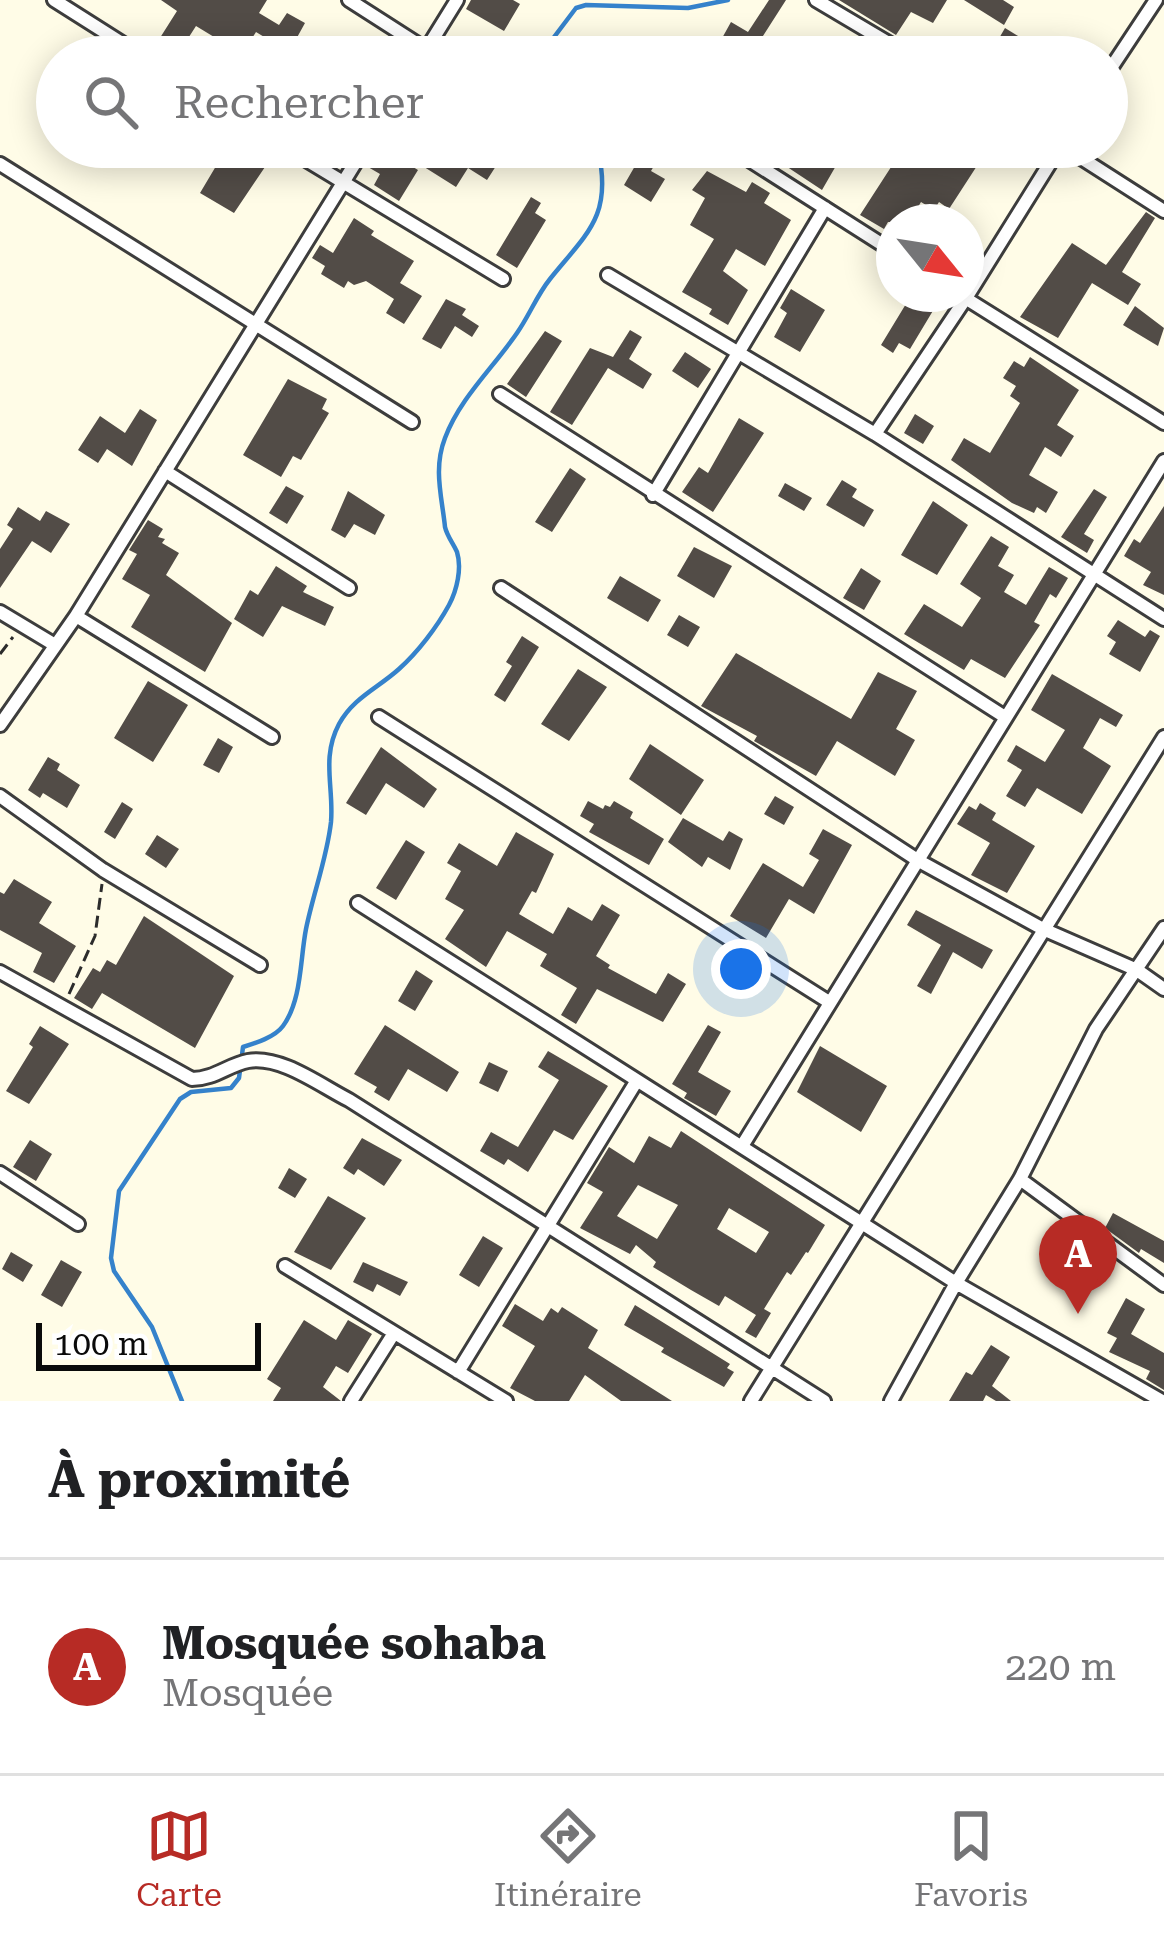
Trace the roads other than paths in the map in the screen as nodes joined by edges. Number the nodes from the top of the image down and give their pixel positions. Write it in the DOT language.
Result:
graph roads {
  1 [pos="54,0"];
  2 [pos="350,0"];
  3 [pos="457,0"];
  4 [pos="816,0"];
  5 [pos="1154,0"];
  6 [pos="1164,7"];
  7 [pos="111,36"];
  8 [pos="402,36"];
  9 [pos="439,36"];
  10 [pos="877,36"];
  11 [pos="1128,41"];
  12 [pos="0,164"];
  13 [pos="318,168"];
  14 [pos="352,168"];
  15 [pos="762,168"];
  16 [pos="1048,168"];
  17 [pos="1095,168"];
  18 [pos="342,183"];
  19 [pos="825,208"];
  20 [pos="1164,212"];
  21 [pos="876,241"];
  22 [pos="984,264"];
  23 [pos="608,275"];
  24 [pos="503,279"];
  25 [pos="984,309"];
  26 [pos="953,312"];
  27 [pos="256,324"];
  28 [pos="738,353"];
  29 [pos="500,394"];
  30 [pos="412,422"];
  31 [pos="1164,422"];
  32 [pos="875,434"];
  33 [pos="1164,461"];
  34 [pos="165,471"];
  35 [pos="653,495"];
  36 [pos="1095,575"];
  37 [pos="349,587"];
  38 [pos="501,588"];
  39 [pos="0,612"];
  40 [pos="76,616"];
  41 [pos="1164,619"];
  42 [pos="55,645"];
  43 [pos="379,717"];
  44 [pos="1005,717"];
  45 [pos="0,725"];
  46 [pos="272,737"];
  47 [pos="1164,737"];
  48 [pos="0,796"];
  49 [pos="919,862"];
  50 [pos="358,903"];
  51 [pos="1164,928"];
  52 [pos="1043,929"];
  53 [pos="260,965"];
  54 [pos="1137,970"];
  55 [pos="0,972"];
  56 [pos="1164,989"];
  57 [pos="830,1002"];
  58 [pos="636,1082"];
  59 [pos="742,1146"];
  60 [pos="0,1173"];
  61 [pos="1020,1179"];
  62 [pos="860,1220"];
  63 [pos="78,1224"];
  64 [pos="548,1227"];
  65 [pos="285,1267"];
  66 [pos="956,1283"];
  67 [pos="1164,1285"];
  68 [pos="394,1333"];
  69 [pos="771,1366"];
  70 [pos="458,1372"];
  71 [pos="351,1401"];
  72 [pos="506,1401"];
  73 [pos="751,1401"];
  74 [pos="824,1401"];
  75 [pos="891,1401"];
  76 [pos="1162,1401"];
  1 -- 7 [label="street"];
  2 -- 8 [label="street"];
  3 -- 9 [label="street"];
  4 -- 10 [label="street"];
  5 -- 6 [label="street"];
  5 -- 11 [label="street"];
  12 -- 27 [label="street"];
  13 -- 18 [label="street"];
  14 -- 18 [label="street"];
  15 -- 19 [label="street"];
  16 -- 22 [label="street"];
  17 -- 20 [label="street"];
  18 -- 24 [label="street"];
  18 -- 27 [label="street"];
  19 -- 21 [label="street"];
  19 -- 28 [label="street"];
  23 -- 28 [label="street"];
  25 -- 31 [label="street"];
  26 -- 32 [label="street"];
  27 -- 30 [label="street"];
  27 -- 34 [label="street"];
  28 -- 32 [label="street"];
  28 -- 35 [label="street"];
  29 -- 35 [label="street"];
  32 -- 36 [label="street"];
  33 -- 36 [label="street"];
  34 -- 37 [label="street"];
  34 -- 40 [label="street"];
  35 -- 44 [label="street"];
  36 -- 41 [label="street"];
  36 -- 44 [label="street"];
  38 -- 49 [label="street"];
  39 -- 42 [label="street"];
  40 -- 42 [label="street"];
  40 -- 46 [label="street"];
  42 -- 45 [label="street"];
  43 -- 57 [label="street"];
  44 -- 49 [label="street"];
  47 -- 52 [label="street"];
  48 -- 53 [label="street"];
  49 -- 52 [label="street"];
  49 -- 57 [label="street"];
  50 -- 58 [label="street"];
  51 -- 54 [label="street"];
  52 -- 54 [label="street"];
  52 -- 62 [label="street"];
  54 -- 56 [label="street"];
  54 -- 61 [label="street"];
  55 -- 64 [label="street"];
  57 -- 59 [label="street"];
  58 -- 59 [label="street"];
  58 -- 64 [label="street"];
  59 -- 62 [label="street"];
  60 -- 63 [label="street"];
  61 -- 66 [label="street"];
  61 -- 67 [label="street"];
  62 -- 66 [label="street"];
  62 -- 69 [label="street"];
  64 -- 69 [label="street"];
  64 -- 70 [label="street"];
  65 -- 68 [label="street"];
  66 -- 75 [label="street"];
  66 -- 76 [label="street"];
  68 -- 70 [label="street"];
  68 -- 71 [label="street"];
  69 -- 73 [label="street"];
  69 -- 74 [label="street"];
  70 -- 72 [label="street"];
}
